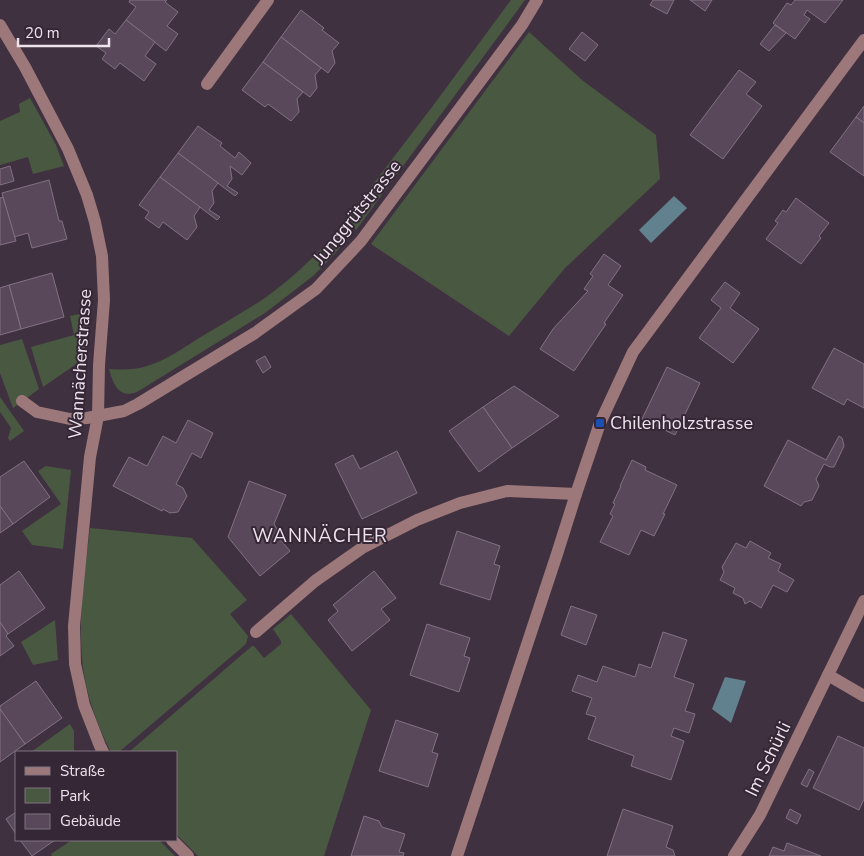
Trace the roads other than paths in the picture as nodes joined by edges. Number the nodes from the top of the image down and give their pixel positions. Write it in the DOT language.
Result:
graph roads {
  1 [pos="268,0"];
  2 [pos="537,0"];
  3 [pos="0,26"];
  4 [pos="864,40"];
  5 [pos="206,84"];
  6 [pos="22,401"];
  7 [pos="98,416"];
  8 [pos="576,494"];
  9 [pos="864,601"];
  10 [pos="256,632"];
  11 [pos="828,675"];
  12 [pos="864,696"];
  13 [pos="103,751"];
  14 [pos="173,841"];
  15 [pos="188,856"];
  16 [pos="457,856"];
  17 [pos="734,856"];
  1 -- 5 [label="street"];
  2 -- 7 [label="street, Junggrütstrasse"];
  3 -- 7 [label="street, Wannächerstrasse"];
  4 -- 8 [label="street"];
  6 -- 7 [label="street, Junggrütstrasse"];
  7 -- 13 [label="street, Wannächerstrasse"];
  8 -- 10 [label="street"];
  8 -- 16 [label="street"];
  9 -- 11 [label="street, Im Schürli"];
  11 -- 12 [label="street"];
  11 -- 17 [label="street, Im Schürli"];
  14 -- 15 [label="street"];
}
